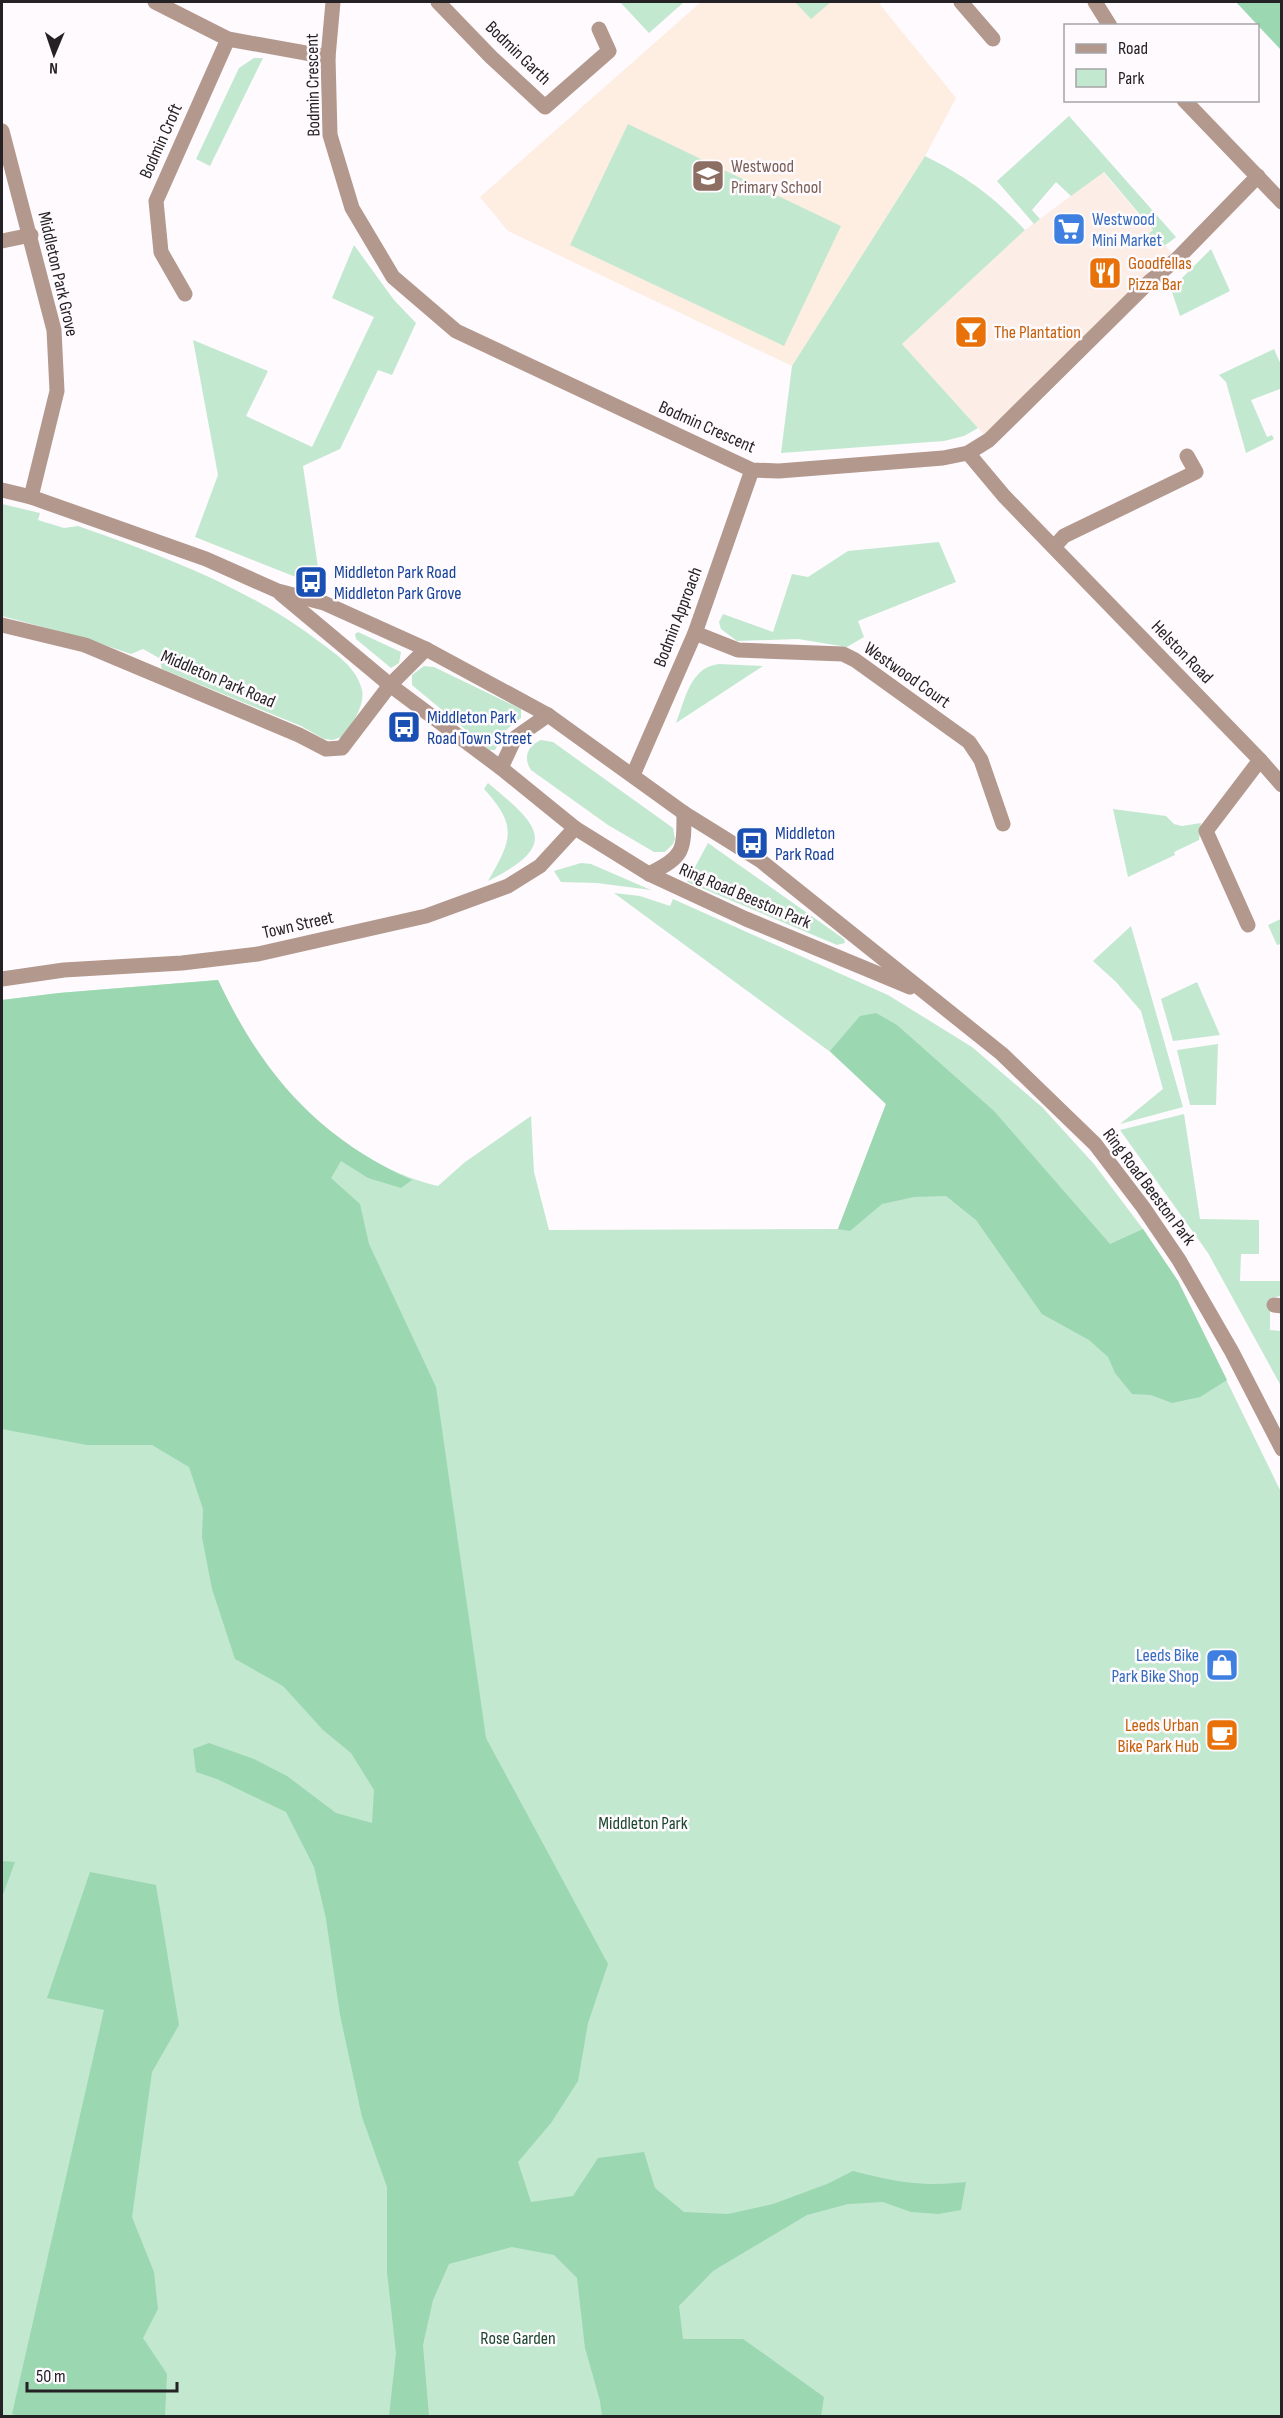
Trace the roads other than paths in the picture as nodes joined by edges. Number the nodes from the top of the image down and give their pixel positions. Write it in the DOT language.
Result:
graph roads {
  1 [pos="155,2"];
  2 [pos="333,2"];
  3 [pos="438,2"];
  4 [pos="961,2"];
  5 [pos="1095,2"];
  6 [pos="1109,24"];
  7 [pos="599,29"];
  8 [pos="228,39"];
  9 [pos="993,39"];
  10 [pos="328,57"];
  11 [pos="1186,102"];
  12 [pos="2,131"];
  13 [pos="1258,176"];
  14 [pos="1281,202"];
  15 [pos="31,235"];
  16 [pos="2,241"];
  17 [pos="185,294"];
  18 [pos="968,453"];
  19 [pos="1187,456"];
  20 [pos="752,470"];
  21 [pos="2,490"];
  22 [pos="31,497"];
  23 [pos="1053,547"];
  24 [pos="278,591"];
  25 [pos="2,626"];
  26 [pos="695,633"];
  27 [pos="426,649"];
  28 [pos="390,685"];
  29 [pos="548,715"];
  30 [pos="1260,760"];
  31 [pos="501,768"];
  32 [pos="633,775"];
  33 [pos="1281,785"];
  34 [pos="684,813"];
  35 [pos="1003,824"];
  36 [pos="575,828"];
  37 [pos="649,874"];
  38 [pos="1248,925"];
  39 [pos="2,979"];
  40 [pos="926,994"];
  41 [pos="1281,1449"];
  1 -- 8 [label="street"];
  2 -- 10 [label="street, Bodmin Crescent"];
  3 -- 7 [label="street, Bodmin Garth"];
  4 -- 9 [label="street"];
  5 -- 6 [label="street"];
  8 -- 10 [label="street"];
  8 -- 17 [label="street, Bodmin Croft"];
  10 -- 20 [label="street, Bodmin Crescent"];
  11 -- 13 [label="street"];
  12 -- 15 [label="street, Middleton Park Grove"];
  13 -- 14 [label="street"];
  13 -- 18 [label="street, Bodmin Crescent"];
  15 -- 16 [label="street"];
  15 -- 22 [label="street, Middleton Park Grove"];
  18 -- 20 [label="street, Bodmin Crescent"];
  18 -- 23 [label="street, Helston Road"];
  19 -- 23 [label="street"];
  20 -- 26 [label="street, Bodmin Approach"];
  21 -- 22 [label="street"];
  22 -- 24 [label="street"];
  23 -- 30 [label="street, Helston Road"];
  24 -- 27 [label="street"];
  24 -- 28 [label="street"];
  25 -- 28 [label="street, Middleton Park Road"];
  26 -- 32 [label="street, Bodmin Approach"];
  26 -- 35 [label="street, Westwood Court"];
  27 -- 28 [label="street, Middleton Park Road"];
  27 -- 29 [label="street"];
  28 -- 31 [label="street"];
  29 -- 31 [label="street"];
  29 -- 32 [label="street"];
  30 -- 33 [label="street, Helston Road"];
  30 -- 38 [label="street"];
  31 -- 36 [label="street"];
  32 -- 34 [label="street, Ring Road Beeston Park"];
  34 -- 37 [label="street, Ring Road Beeston Park"];
  34 -- 40 [label="street, Ring Road Beeston Park"];
  36 -- 37 [label="street, Ring Road Beeston Park"];
  36 -- 39 [label="street, Town Street"];
  37 -- 40 [label="street, Ring Road Beeston Park"];
  40 -- 41 [label="street, Ring Road Beeston Park"];
}
